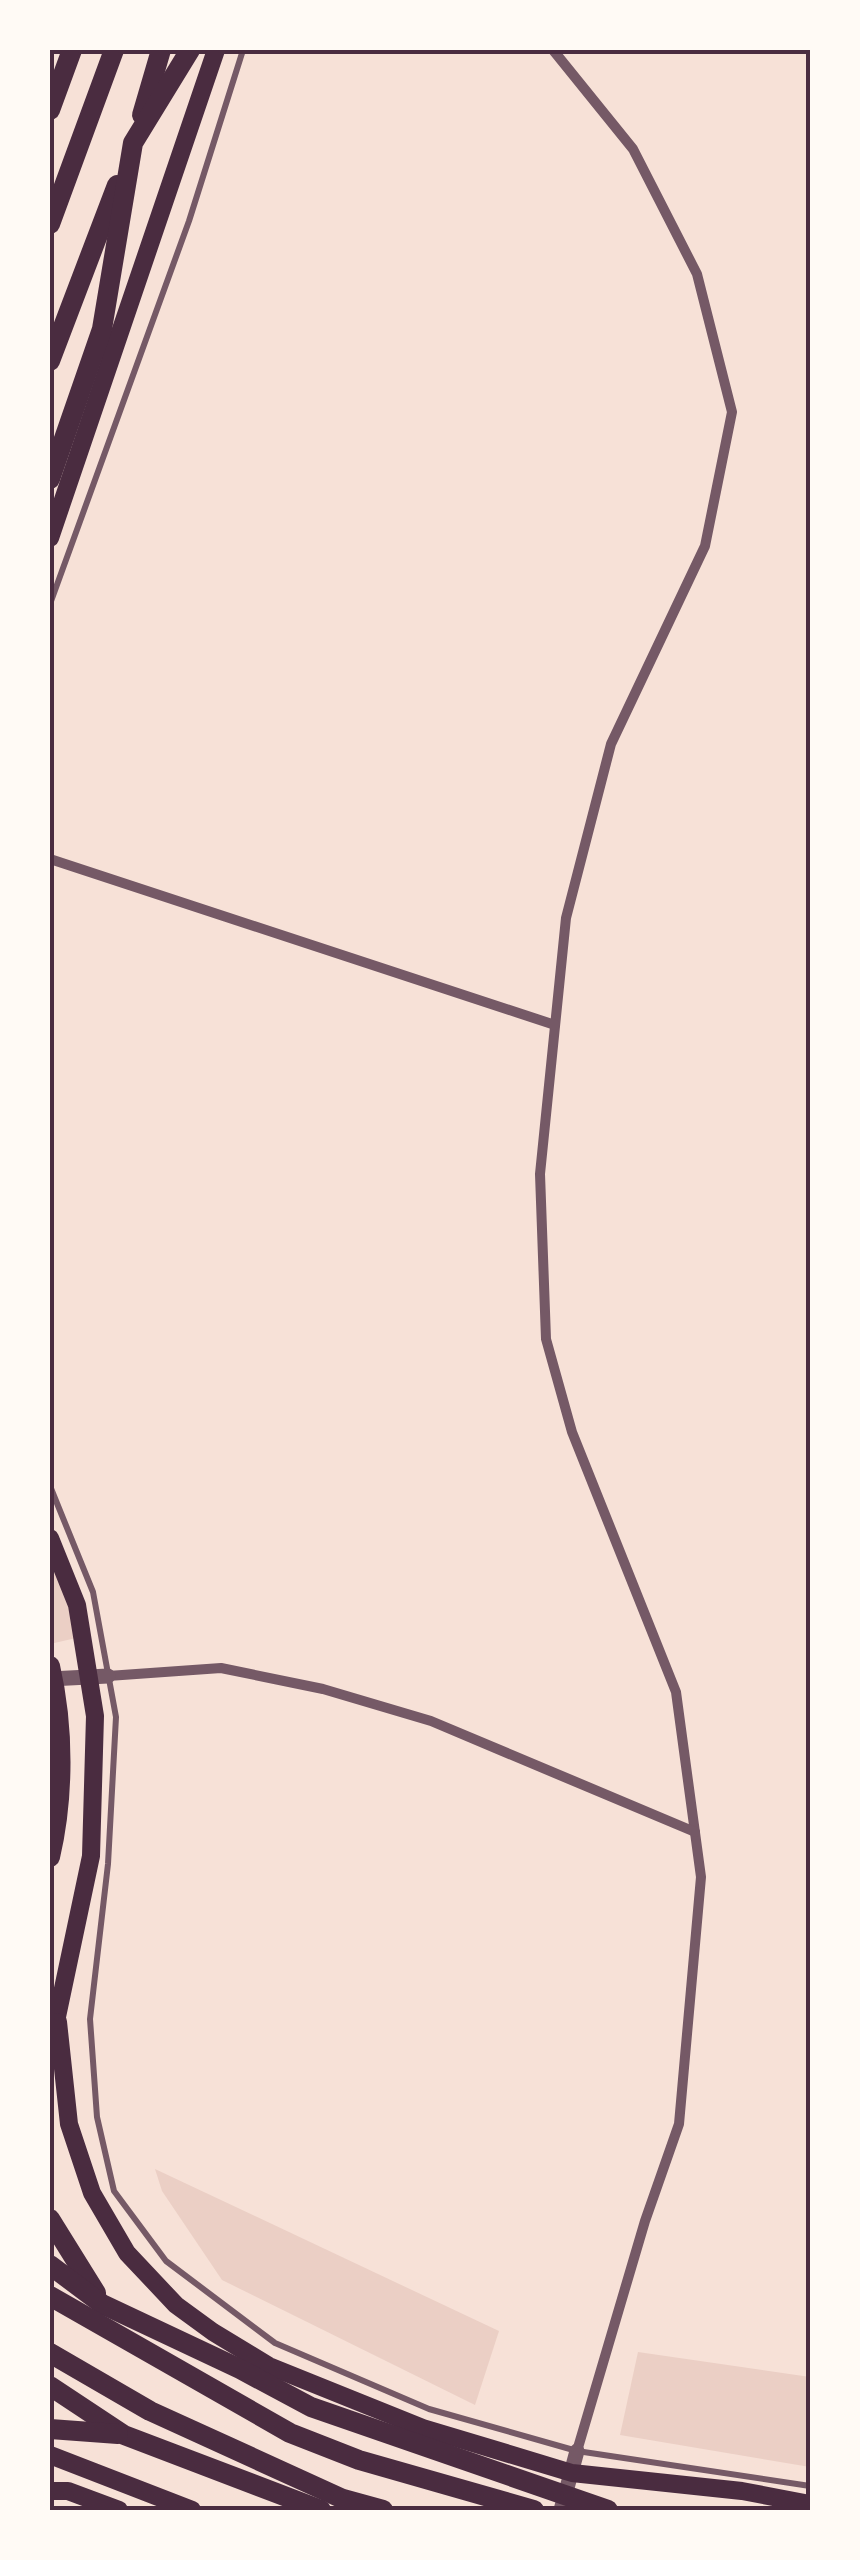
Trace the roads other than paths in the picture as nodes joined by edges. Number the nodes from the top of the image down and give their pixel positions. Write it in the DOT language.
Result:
graph roads {
  1 [pos="72,50"];
  2 [pos="114,50"];
  3 [pos="162,50"];
  4 [pos="190,50"];
  5 [pos="216,50"];
  6 [pos="243,50"];
  7 [pos="553,50"];
  8 [pos="50,110"];
  9 [pos="134,143"];
  10 [pos="50,224"];
  11 [pos="50,361"];
  12 [pos="50,479"];
  13 [pos="50,538"];
  14 [pos="50,604"];
  15 [pos="50,859"];
  16 [pos="555,1026"];
  17 [pos="50,1486"];
  18 [pos="50,1538"];
  19 [pos="50,1666"];
  20 [pos="99,1676"];
  21 [pos="50,1678"];
  22 [pos="695,1832"];
  23 [pos="50,1857"];
  24 [pos="58,2022"];
  25 [pos="50,2041"];
  26 [pos="50,2219"];
  27 [pos="50,2265"];
  28 [pos="50,2296"];
  29 [pos="102,2304"];
  30 [pos="50,2353"];
  31 [pos="50,2386"];
  32 [pos="50,2428"];
  33 [pos="124,2435"];
  34 [pos="577,2451"];
  35 [pos="50,2455"];
  36 [pos="572,2474"];
  37 [pos="810,2486"];
  38 [pos="50,2490"];
  39 [pos="810,2504"];
  40 [pos="120,2510"];
  41 [pos="192,2510"];
  42 [pos="321,2510"];
  43 [pos="383,2510"];
  44 [pos="534,2510"];
  45 [pos="561,2510"];
  46 [pos="608,2510"];
  1 -- 8 [label="highway"];
  2 -- 10 [label="highway"];
  3 -- 9 [label="highway"];
  4 -- 9 [label="highway"];
  5 -- 13 [label="main road"];
  6 -- 14 [label="lane"];
  7 -- 16 [label="street"];
  9 -- 11 [label="highway"];
  9 -- 12 [label="highway"];
  15 -- 16 [label="street"];
  16 -- 22 [label="street"];
  17 -- 20 [label="lane"];
  18 -- 20 [label="main road"];
  19 -- 23 [label="highway"];
  20 -- 21 [label="street"];
  20 -- 22 [label="street"];
  20 -- 24 [label="main road"];
  20 -- 34 [label="lane"];
  22 -- 34 [label="street"];
  24 -- 25 [label="main road"];
  24 -- 36 [label="main road"];
  26 -- 29 [label="highway"];
  27 -- 29 [label="highway"];
  28 -- 44 [label="highway"];
  29 -- 46 [label="highway"];
  30 -- 43 [label="highway"];
  31 -- 33 [label="highway"];
  32 -- 33 [label="highway"];
  33 -- 42 [label="highway"];
  34 -- 36 [label="street"];
  34 -- 37 [label="lane"];
  35 -- 41 [label="main road"];
  36 -- 39 [label="main road"];
  36 -- 45 [label="street"];
  38 -- 40 [label="main road"];
}
